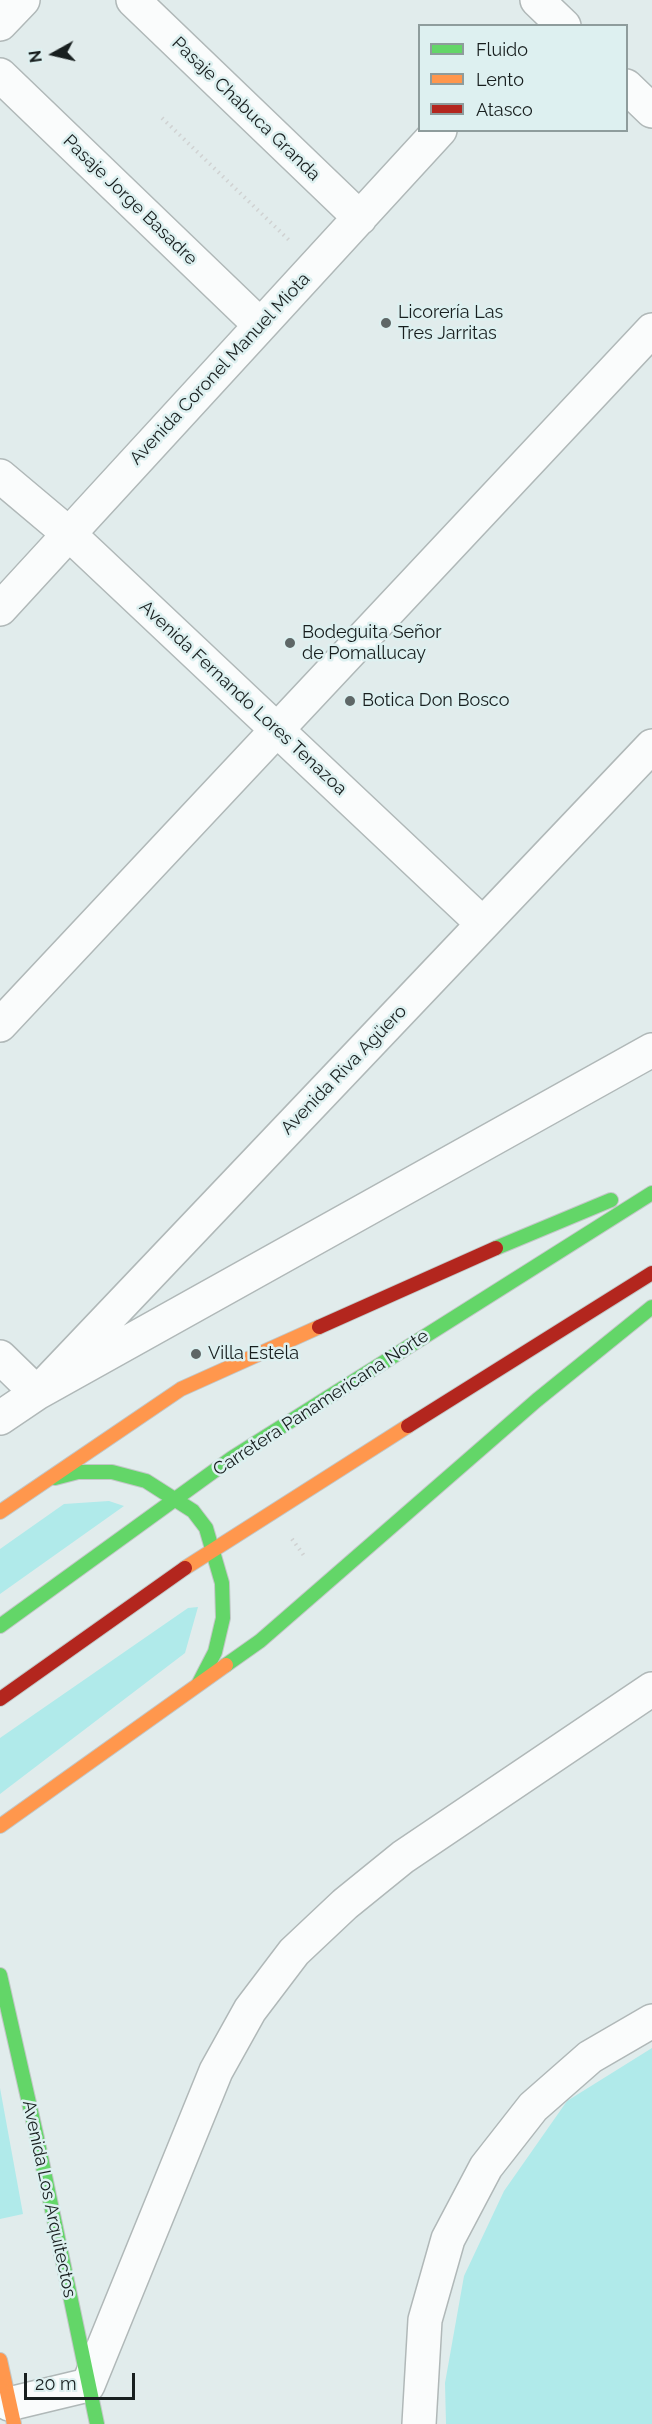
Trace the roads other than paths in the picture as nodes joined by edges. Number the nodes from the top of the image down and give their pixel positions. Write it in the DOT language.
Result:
graph roads {
  1 [pos="23,0"];
  2 [pos="133,0"];
  3 [pos="0,24"];
  4 [pos="0,75"];
  5 [pos="628,87"];
  6 [pos="652,111"];
  7 [pos="438,132"];
  8 [pos="360,218"];
  9 [pos="260,326"];
  10 [pos="652,330"];
  11 [pos="0,476"];
  12 [pos="69,534"];
  13 [pos="0,609"];
  14 [pos="277,730"];
  15 [pos="652,746"];
  16 [pos="483,924"];
  17 [pos="0,1025"];
  18 [pos="652,1050"];
  19 [pos="652,1184"];
  20 [pos="652,1193"];
  21 [pos="652,1273"];
  22 [pos="652,1307"];
  23 [pos="0,1357"];
  24 [pos="37,1393"];
  25 [pos="0,1418"];
  26 [pos="44,1481"];
  27 [pos="176,1498"];
  28 [pos="0,1512"];
  29 [pos="213,1548"];
  30 [pos="0,1626"];
  31 [pos="198,1684"];
  32 [pos="652,1689"];
  33 [pos="0,1699"];
  34 [pos="0,1826"];
  35 [pos="0,1975"];
  36 [pos="652,2021"];
  37 [pos="0,2360"];
  38 [pos="88,2385"];
  39 [pos="12,2414"];
  40 [pos="98,2424"];
  41 [pos="419,2424"];
  1 -- 3 [label="street"];
  2 -- 8 [label="street, Pasaje Chabuca Granda"];
  4 -- 9 [label="street, Pasaje Jorge Basadre"];
  5 -- 6 [label="street"];
  7 -- 8 [label="street, Avenida Coronel Manuel Miota"];
  8 -- 9 [label="street, Avenida Coronel Manuel Miota"];
  9 -- 12 [label="street, Avenida Coronel Manuel Miota"];
  10 -- 14 [label="street"];
  11 -- 12 [label="street, Avenida Fernando Lores Tenazoa"];
  12 -- 13 [label="street, Avenida Coronel Manuel Miota"];
  12 -- 14 [label="street, Avenida Fernando Lores Tenazoa"];
  14 -- 16 [label="street, Avenida Fernando Lores Tenazoa"];
  14 -- 17 [label="street"];
  15 -- 16 [label="street, Avenida Riva Agüero"];
  16 -- 24 [label="street, Avenida Riva Agüero"];
  18 -- 24 [label="street"];
  19 -- 26 [label="main road"];
  20 -- 27 [label="main road, Carretera Panamericana Norte"];
  21 -- 29 [label="main road"];
  22 -- 31 [label="main road"];
  23 -- 24 [label="street"];
  24 -- 25 [label="street"];
  26 -- 27 [label="main road"];
  26 -- 28 [label="main road"];
  27 -- 29 [label="main road"];
  27 -- 30 [label="main road, Carretera Panamericana Norte"];
  29 -- 31 [label="main road"];
  29 -- 33 [label="main road"];
  31 -- 34 [label="main road"];
  32 -- 38 [label="street"];
  35 -- 38 [label="main road, Avenida Los Arquitectos"];
  36 -- 41 [label="street"];
  37 -- 39 [label="main road"];
  38 -- 39 [label="street"];
  38 -- 40 [label="main road, Avenida Los Arquitectos"];
}
